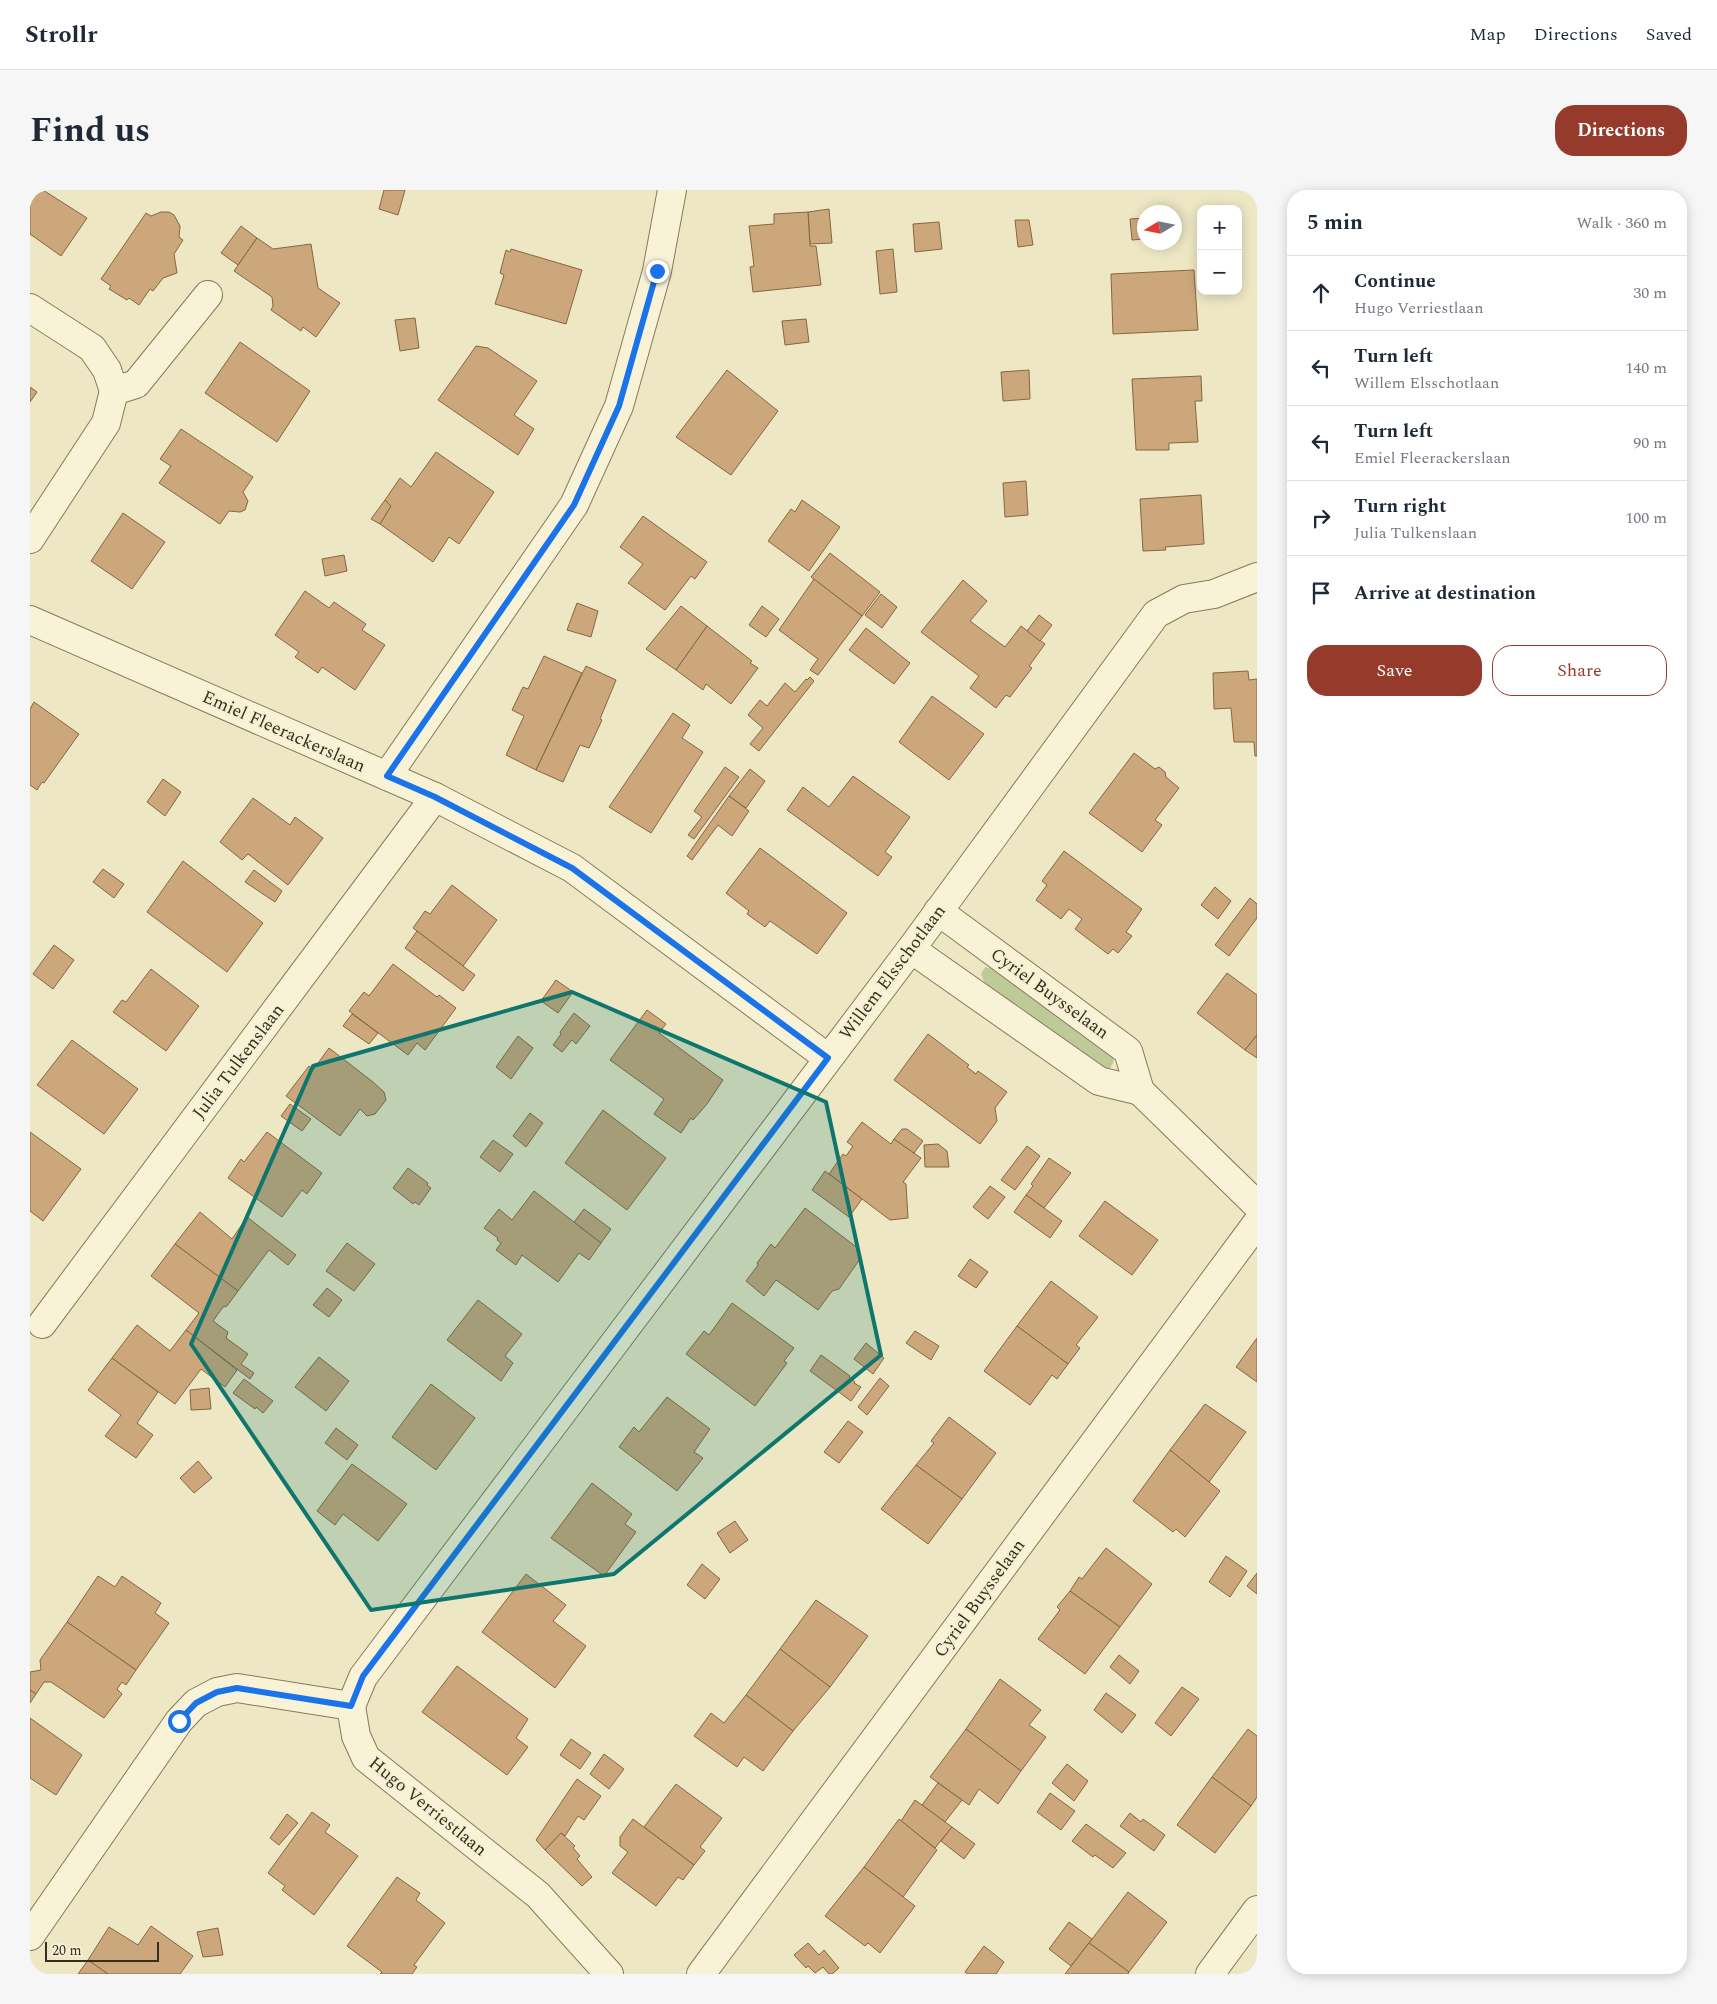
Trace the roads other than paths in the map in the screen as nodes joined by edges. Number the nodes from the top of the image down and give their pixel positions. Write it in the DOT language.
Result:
graph roads {
  1 [pos="672,190"];
  2 [pos="208,295"];
  3 [pos="30,308"];
  4 [pos="114,392"];
  5 [pos="30,539"];
  6 [pos="1257,577"];
  7 [pos="30,620"];
  8 [pos="387,776"];
  9 [pos="435,797"];
  10 [pos="938,911"];
  11 [pos="910,949"];
  12 [pos="828,1058"];
  13 [pos="1140,1091"];
  14 [pos="1257,1205"];
  15 [pos="1257,1223"];
  16 [pos="42,1324"];
  17 [pos="351,1706"];
  18 [pos="1257,1910"];
  19 [pos="30,1936"];
  20 [pos="609,1974"];
  21 [pos="701,1974"];
  22 [pos="1210,1974"];
  1 -- 8 [label="street"];
  2 -- 4 [label="street"];
  3 -- 4 [label="street"];
  4 -- 5 [label="street"];
  6 -- 10 [label="street, Willem Elsschotlaan"];
  7 -- 8 [label="street, Emiel Fleerackerslaan"];
  8 -- 9 [label="street, Emiel Fleerackerslaan"];
  9 -- 12 [label="street, Emiel Fleerackerslaan"];
  9 -- 16 [label="street, Julia Tulkenslaan"];
  10 -- 11 [label="street, Willem Elsschotlaan"];
  10 -- 13 [label="street, Cyriel Buysselaan"];
  11 -- 12 [label="street, Willem Elsschotlaan"];
  11 -- 13 [label="street"];
  12 -- 17 [label="street, Willem Elsschotlaan"];
  13 -- 14 [label="street, Cyriel Buysselaan"];
  15 -- 21 [label="street, Cyriel Buysselaan"];
  17 -- 19 [label="street"];
  17 -- 20 [label="street, Hugo Verriestlaan"];
  18 -- 22 [label="street"];
}
